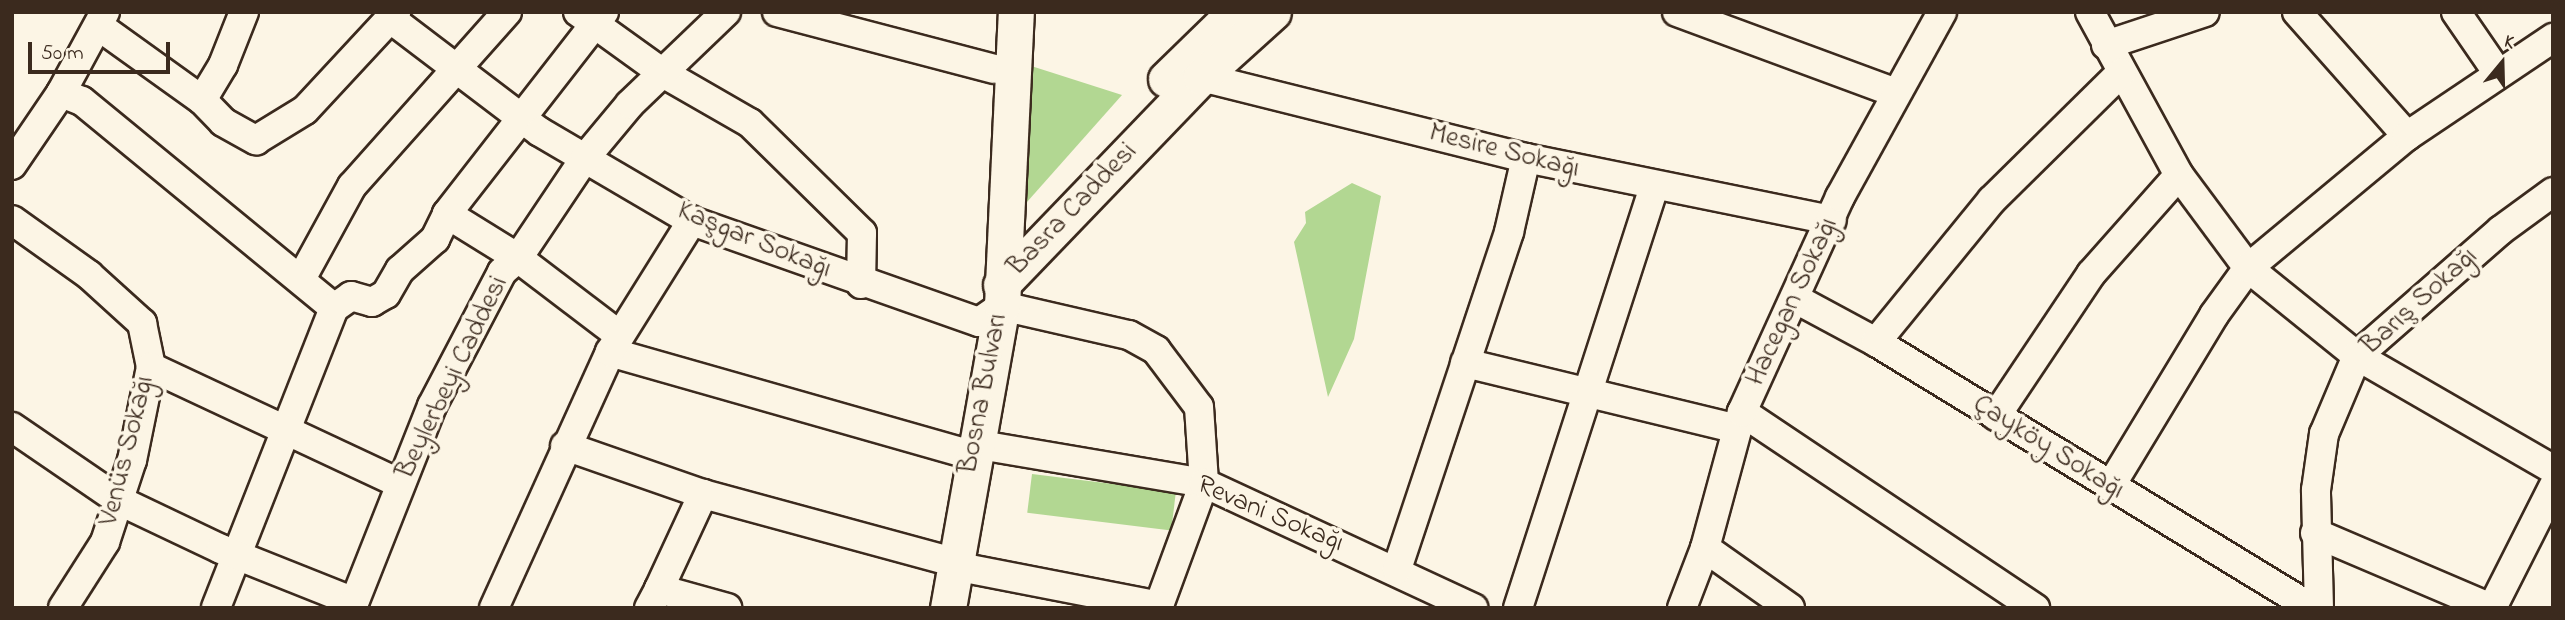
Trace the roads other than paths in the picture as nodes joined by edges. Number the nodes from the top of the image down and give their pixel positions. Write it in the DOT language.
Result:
graph roads {
  1 [pos="244,12"];
  2 [pos="507,12"];
  3 [pos="726,12"];
  4 [pos="776,12"];
  5 [pos="996,12"];
  6 [pos="1016,12"];
  7 [pos="1235,12"];
  8 [pos="1273,12"];
  9 [pos="1677,12"];
  10 [pos="1942,12"];
  11 [pos="2090,12"];
  12 [pos="2205,12"];
  13 [pos="2297,12"];
  14 [pos="2456,12"];
  15 [pos="393,16"];
  16 [pos="592,17"];
  17 [pos="102,20"];
  18 [pos="2553,38"];
  19 [pos="2106,45"];
  20 [pos="1193,68"];
  21 [pos="994,69"];
  22 [pos="456,73"];
  23 [pos="663,73"];
  24 [pos="2122,73"];
  25 [pos="2498,73"];
  26 [pos="61,93"];
  27 [pos="1896,93"];
  28 [pos="202,100"];
  29 [pos="522,118"];
  30 [pos="22,134"];
  31 [pos="2407,135"];
  32 [pos="585,158"];
  33 [pos="1526,158"];
  34 [pos="12,164"];
  35 [pos="2179,175"];
  36 [pos="1654,187"];
  37 [pos="2553,192"];
  38 [pos="447,214"];
  39 [pos="12,220"];
  40 [pos="1832,220"];
  41 [pos="692,221"];
  42 [pos="518,258"];
  43 [pos="2248,268"];
  44 [pos="301,279"];
  45 [pos="861,284"];
  46 [pos="993,286"];
  47 [pos="1796,299"];
  48 [pos="334,308"];
  49 [pos="1876,342"];
  50 [pos="615,343"];
  51 [pos="2357,356"];
  52 [pos="1465,363"];
  53 [pos="151,367"];
  54 [pos="1586,395"];
  55 [pos="1996,416"];
  56 [pos="1740,421"];
  57 [pos="12,426"];
  58 [pos="283,431"];
  59 [pos="565,446"];
  60 [pos="966,448"];
  61 [pos="2553,469"];
  62 [pos="400,483"];
  63 [pos="1204,483"];
  64 [pos="2110,487"];
  65 [pos="2553,487"];
  66 [pos="703,494"];
  67 [pos="120,501"];
  68 [pos="2315,533"];
  69 [pos="1705,548"];
  70 [pos="239,555"];
  71 [pos="946,562"];
  72 [pos="1397,569"];
  73 [pos="654,598"];
  74 [pos="353,605"];
  75 [pos="2302,605"];
  76 [pos="1159,607"];
  77 [pos="63,608"];
  78 [pos="216,608"];
  79 [pos="494,608"];
  80 [pos="727,608"];
  81 [pos="930,608"];
  82 [pos="948,608"];
  83 [pos="1473,608"];
  84 [pos="1518,608"];
  85 [pos="1682,608"];
  86 [pos="1790,608"];
  87 [pos="2035,608"];
  88 [pos="2491,608"];
  1 -- 28 [label="street"];
  2 -- 22 [label="street"];
  3 -- 23 [label="street, Beylerbeyi Caddesi"];
  4 -- 21 [label="street"];
  5 -- 21 [label="main road, Bosna Bulvarı"];
  6 -- 46 [label="main road, Bosna Bulvarı"];
  7 -- 20 [label="main road, Basra Caddesi"];
  8 -- 20 [label="main road, Basra Caddesi"];
  9 -- 27 [label="street"];
  10 -- 27 [label="street, Hacegan Sokağı"];
  11 -- 19 [label="street"];
  12 -- 19 [label="street"];
  13 -- 31 [label="street"];
  14 -- 25 [label="street"];
  15 -- 22 [label="street, Kaşgar Sokağı"];
  15 -- 28 [label="street"];
  16 -- 23 [label="street"];
  16 -- 29 [label="street"];
  17 -- 26 [label="street"];
  17 -- 28 [label="street"];
  18 -- 25 [label="street"];
  19 -- 24 [label="street"];
  20 -- 33 [label="street, Mesire Sokağı"];
  20 -- 46 [label="main road, Basra Caddesi"];
  21 -- 46 [label="main road, Bosna Bulvarı"];
  22 -- 29 [label="street, Kaşgar Sokağı"];
  22 -- 44 [label="street"];
  23 -- 32 [label="street, Beylerbeyi Caddesi"];
  23 -- 45 [label="street"];
  24 -- 35 [label="street"];
  24 -- 49 [label="street"];
  25 -- 31 [label="street"];
  26 -- 30 [label="street"];
  26 -- 44 [label="street"];
  27 -- 40 [label="street, Hacegan Sokağı"];
  29 -- 32 [label="street, Kaşgar Sokağı"];
  29 -- 38 [label="street"];
  30 -- 34 [label="street"];
  31 -- 43 [label="street"];
  32 -- 41 [label="street, Kaşgar Sokağı"];
  32 -- 42 [label="street, Beylerbeyi Caddesi"];
  33 -- 36 [label="street, Mesire Sokağı"];
  33 -- 52 [label="street"];
  35 -- 43 [label="street"];
  35 -- 55 [label="street"];
  36 -- 40 [label="street, Mesire Sokağı"];
  36 -- 54 [label="street"];
  37 -- 51 [label="street, Barış Sokağı"];
  38 -- 42 [label="street"];
  38 -- 48 [label="street"];
  39 -- 53 [label="street, Venüs Sokağı"];
  40 -- 47 [label="street, Hacegan Sokağı"];
  41 -- 45 [label="street, Kaşgar Sokağı"];
  41 -- 50 [label="street"];
  42 -- 50 [label="street"];
  42 -- 62 [label="street, Beylerbeyi Caddesi"];
  43 -- 51 [label="street"];
  43 -- 64 [label="street"];
  44 -- 48 [label="street"];
  45 -- 46 [label="street, Kaşgar Sokağı"];
  46 -- 60 [label="main road, Bosna Bulvarı"];
  46 -- 63 [label="street, Kaşgar Sokağı"];
  47 -- 49 [label="street, Çayköy Sokağı"];
  47 -- 56 [label="street, Hacegan Sokağı"];
  48 -- 58 [label="street"];
  49 -- 55 [label="street, Çayköy Sokağı"];
  50 -- 59 [label="street"];
  50 -- 60 [label="street, Revani Sokağı"];
  51 -- 61 [label="street"];
  51 -- 68 [label="street, Barış Sokağı"];
  52 -- 54 [label="street"];
  52 -- 72 [label="street"];
  53 -- 58 [label="street"];
  53 -- 67 [label="street, Venüs Sokağı"];
  54 -- 56 [label="street"];
  54 -- 84 [label="street"];
  55 -- 64 [label="street, Çayköy Sokağı"];
  56 -- 69 [label="street, Hacegan Sokağı"];
  56 -- 87 [label="street"];
  57 -- 67 [label="street"];
  58 -- 62 [label="street"];
  58 -- 70 [label="street"];
  59 -- 66 [label="street"];
  59 -- 79 [label="street"];
  60 -- 63 [label="street, Revani Sokağı"];
  60 -- 71 [label="main road, Bosna Bulvarı"];
  62 -- 74 [label="street, Beylerbeyi Caddesi"];
  63 -- 72 [label="street, Revani Sokağı"];
  63 -- 76 [label="street"];
  64 -- 75 [label="street, Çayköy Sokağı"];
  65 -- 88 [label="street"];
  66 -- 71 [label="street"];
  66 -- 73 [label="street"];
  67 -- 70 [label="street"];
  67 -- 77 [label="street, Venüs Sokağı"];
  68 -- 75 [label="street, Barış Sokağı"];
  68 -- 88 [label="street"];
  69 -- 85 [label="street, Hacegan Sokağı"];
  69 -- 86 [label="street"];
  70 -- 74 [label="street"];
  70 -- 78 [label="street"];
  71 -- 76 [label="street"];
  71 -- 81 [label="main road, Bosna Bulvarı"];
  71 -- 82 [label="main road, Bosna Bulvarı"];
  72 -- 83 [label="street, Revani Sokağı"];
  73 -- 80 [label="street"];
}
